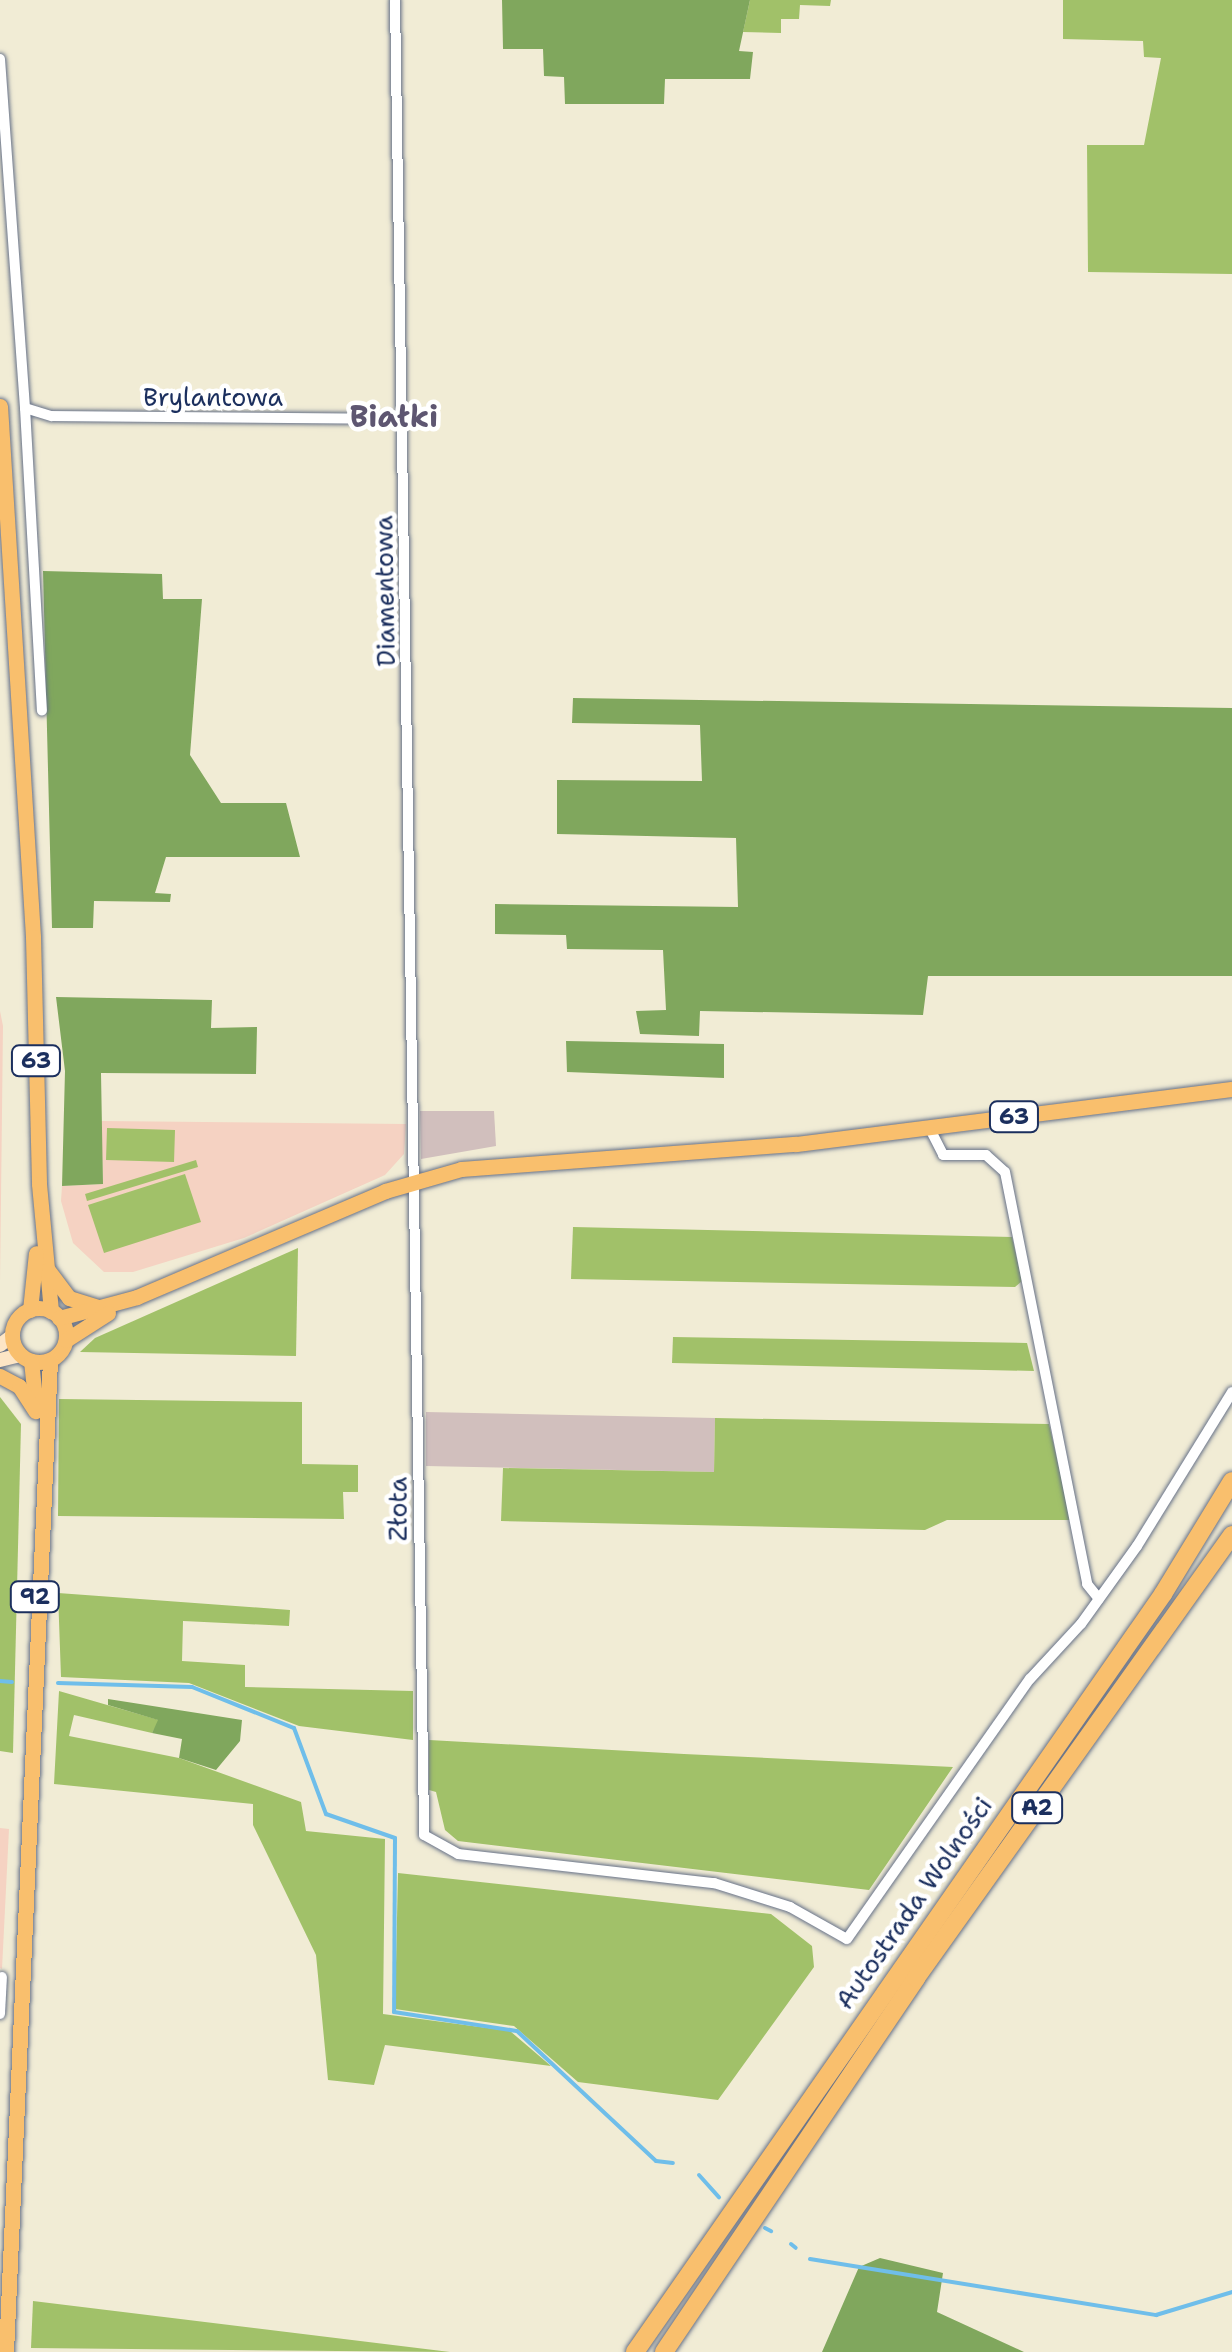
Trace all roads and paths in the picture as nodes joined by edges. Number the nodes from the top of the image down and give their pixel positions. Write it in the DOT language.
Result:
graph roads {
  1 [pos="395,0"];
  2 [pos="0,58"];
  3 [pos="0,406"];
  4 [pos="24,408"];
  5 [pos="403,419"];
  6 [pos="42,711"];
  7 [pos="1232,1088"];
  8 [pos="930,1128"];
  9 [pos="414,1182"];
  10 [pos="39,1184"];
  11 [pos="46,1267"];
  12 [pos="137,1298"];
  13 [pos="102,1308"];
  14 [pos="30,1310"];
  15 [pos="55,1314"];
  16 [pos="6,1340"];
  17 [pos="66,1340"];
  18 [pos="26,1358"];
  19 [pos="0,1360"];
  20 [pos="50,1360"];
  21 [pos="0,1376"];
  22 [pos="1232,1392"];
  23 [pos="36,1413"];
  24 [pos="1232,1481"];
  25 [pos="1232,1535"];
  26 [pos="1099,1599"];
  27 [pos="38,1674"];
  28 [pos="2,1978"];
  29 [pos="0,2014"];
  30 [pos="6,2352"];
  31 [pos="635,2352"];
  32 [pos="664,2352"];
  1 -- 5 [label="street, Diamentowa"];
  2 -- 4 [label="street"];
  3 -- 10 [label="main road, 63"];
  4 -- 5 [label="street, Brylantowa"];
  4 -- 6 [label="street"];
  5 -- 9 [label="street, Diamentowa"];
  7 -- 8 [label="main road, 63"];
  8 -- 9 [label="main road, 63"];
  8 -- 26 [label="street"];
  9 -- 12 [label="main road, 63"];
  9 -- 26 [label="street, Złota"];
  10 -- 11 [label="main road, 63"];
  10 -- 14 [label="main road, 63"];
  11 -- 13 [label="main road"];
  11 -- 15 [label="main road, 63"];
  12 -- 13 [label="main road, 63"];
  12 -- 17 [label="main road, 63"];
  13 -- 15 [label="main road, 63"];
  14 -- 15 [label="main road, 63"];
  14 -- 16 [label="main road"];
  15 -- 17 [label="main road, 63"];
  16 -- 18 [label="main road"];
  17 -- 20 [label="main road, 63"];
  18 -- 19 [label="main road"];
  18 -- 20 [label="main road"];
  18 -- 23 [label="main road, 92"];
  20 -- 27 [label="main road, 92"];
  21 -- 23 [label="main road"];
  22 -- 26 [label="street"];
  23 -- 27 [label="main road, 92"];
  24 -- 31 [label="highway, Autostrada Wolności / A2"];
  25 -- 32 [label="highway, Autostrada Wolności / A2"];
  27 -- 30 [label="main road, 92"];
  28 -- 29 [label="street"];
}
